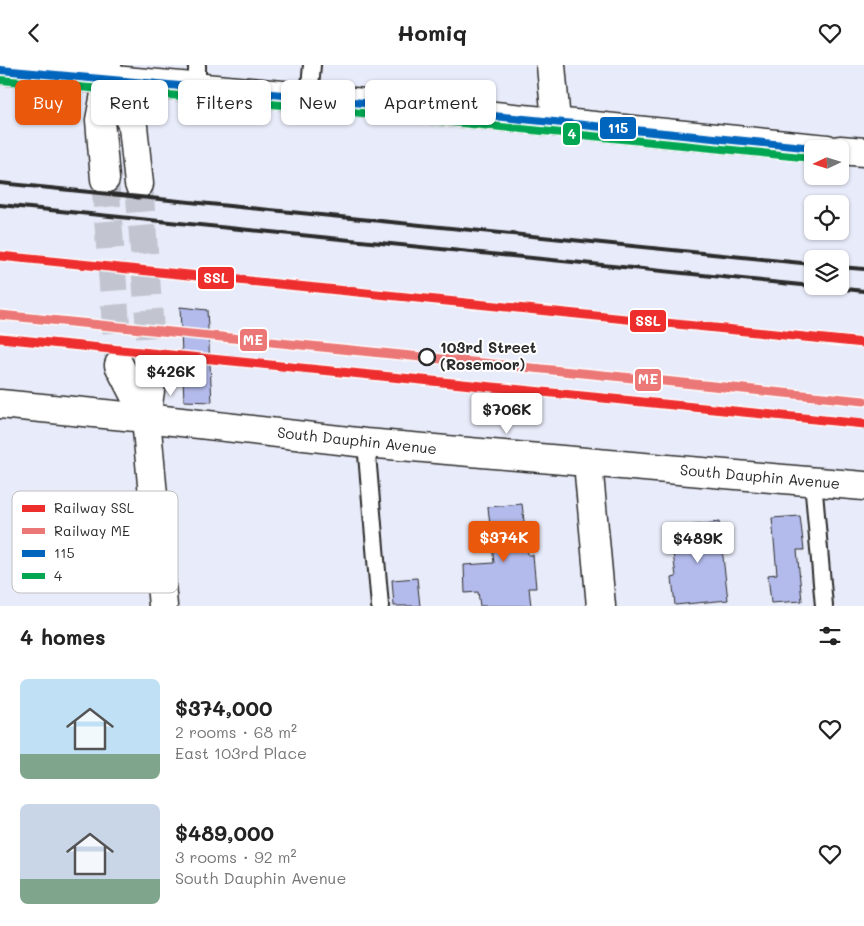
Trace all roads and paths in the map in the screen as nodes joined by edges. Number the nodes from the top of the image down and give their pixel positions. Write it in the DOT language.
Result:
graph roads {
  1 [pos="312,65"];
  2 [pos="551,65"];
  3 [pos="0,70"];
  4 [pos="107,72"];
  5 [pos="197,77"];
  6 [pos="311,80"];
  7 [pos="281,93"];
  8 [pos="355,102"];
  9 [pos="556,122"];
  10 [pos="804,147"];
  11 [pos="849,151"];
  12 [pos="864,152"];
  13 [pos="105,179"];
  14 [pos="139,184"];
  15 [pos="119,365"];
  16 [pos="153,370"];
  17 [pos="0,404"];
  18 [pos="146,418"];
  19 [pos="366,443"];
  20 [pos="588,463"];
  21 [pos="813,481"];
  22 [pos="864,486"];
  23 [pos="153,491"];
  24 [pos="162,593"];
  25 [pos="163,606"];
  26 [pos="380,606"];
  27 [pos="601,606"];
  28 [pos="824,606"];
  1 -- 6 [label="lane"];
  2 -- 9 [label="street"];
  3 -- 4 [label="street"];
  4 -- 5 [label="street"];
  4 -- 13 [label="street"];
  4 -- 14 [label="street"];
  5 -- 7 [label="street"];
  8 -- 9 [label="street"];
  9 -- 10 [label="street"];
  11 -- 12 [label="street"];
  15 -- 18 [label="street"];
  16 -- 18 [label="street"];
  17 -- 18 [label="street, South Dauphin Avenue"];
  18 -- 19 [label="street, South Dauphin Avenue"];
  18 -- 23 [label="street"];
  19 -- 20 [label="street, South Dauphin Avenue"];
  19 -- 26 [label="lane"];
  20 -- 21 [label="street, South Dauphin Avenue"];
  20 -- 27 [label="street"];
  21 -- 22 [label="street, South Dauphin Avenue"];
  21 -- 28 [label="lane"];
  24 -- 25 [label="street"];
}
